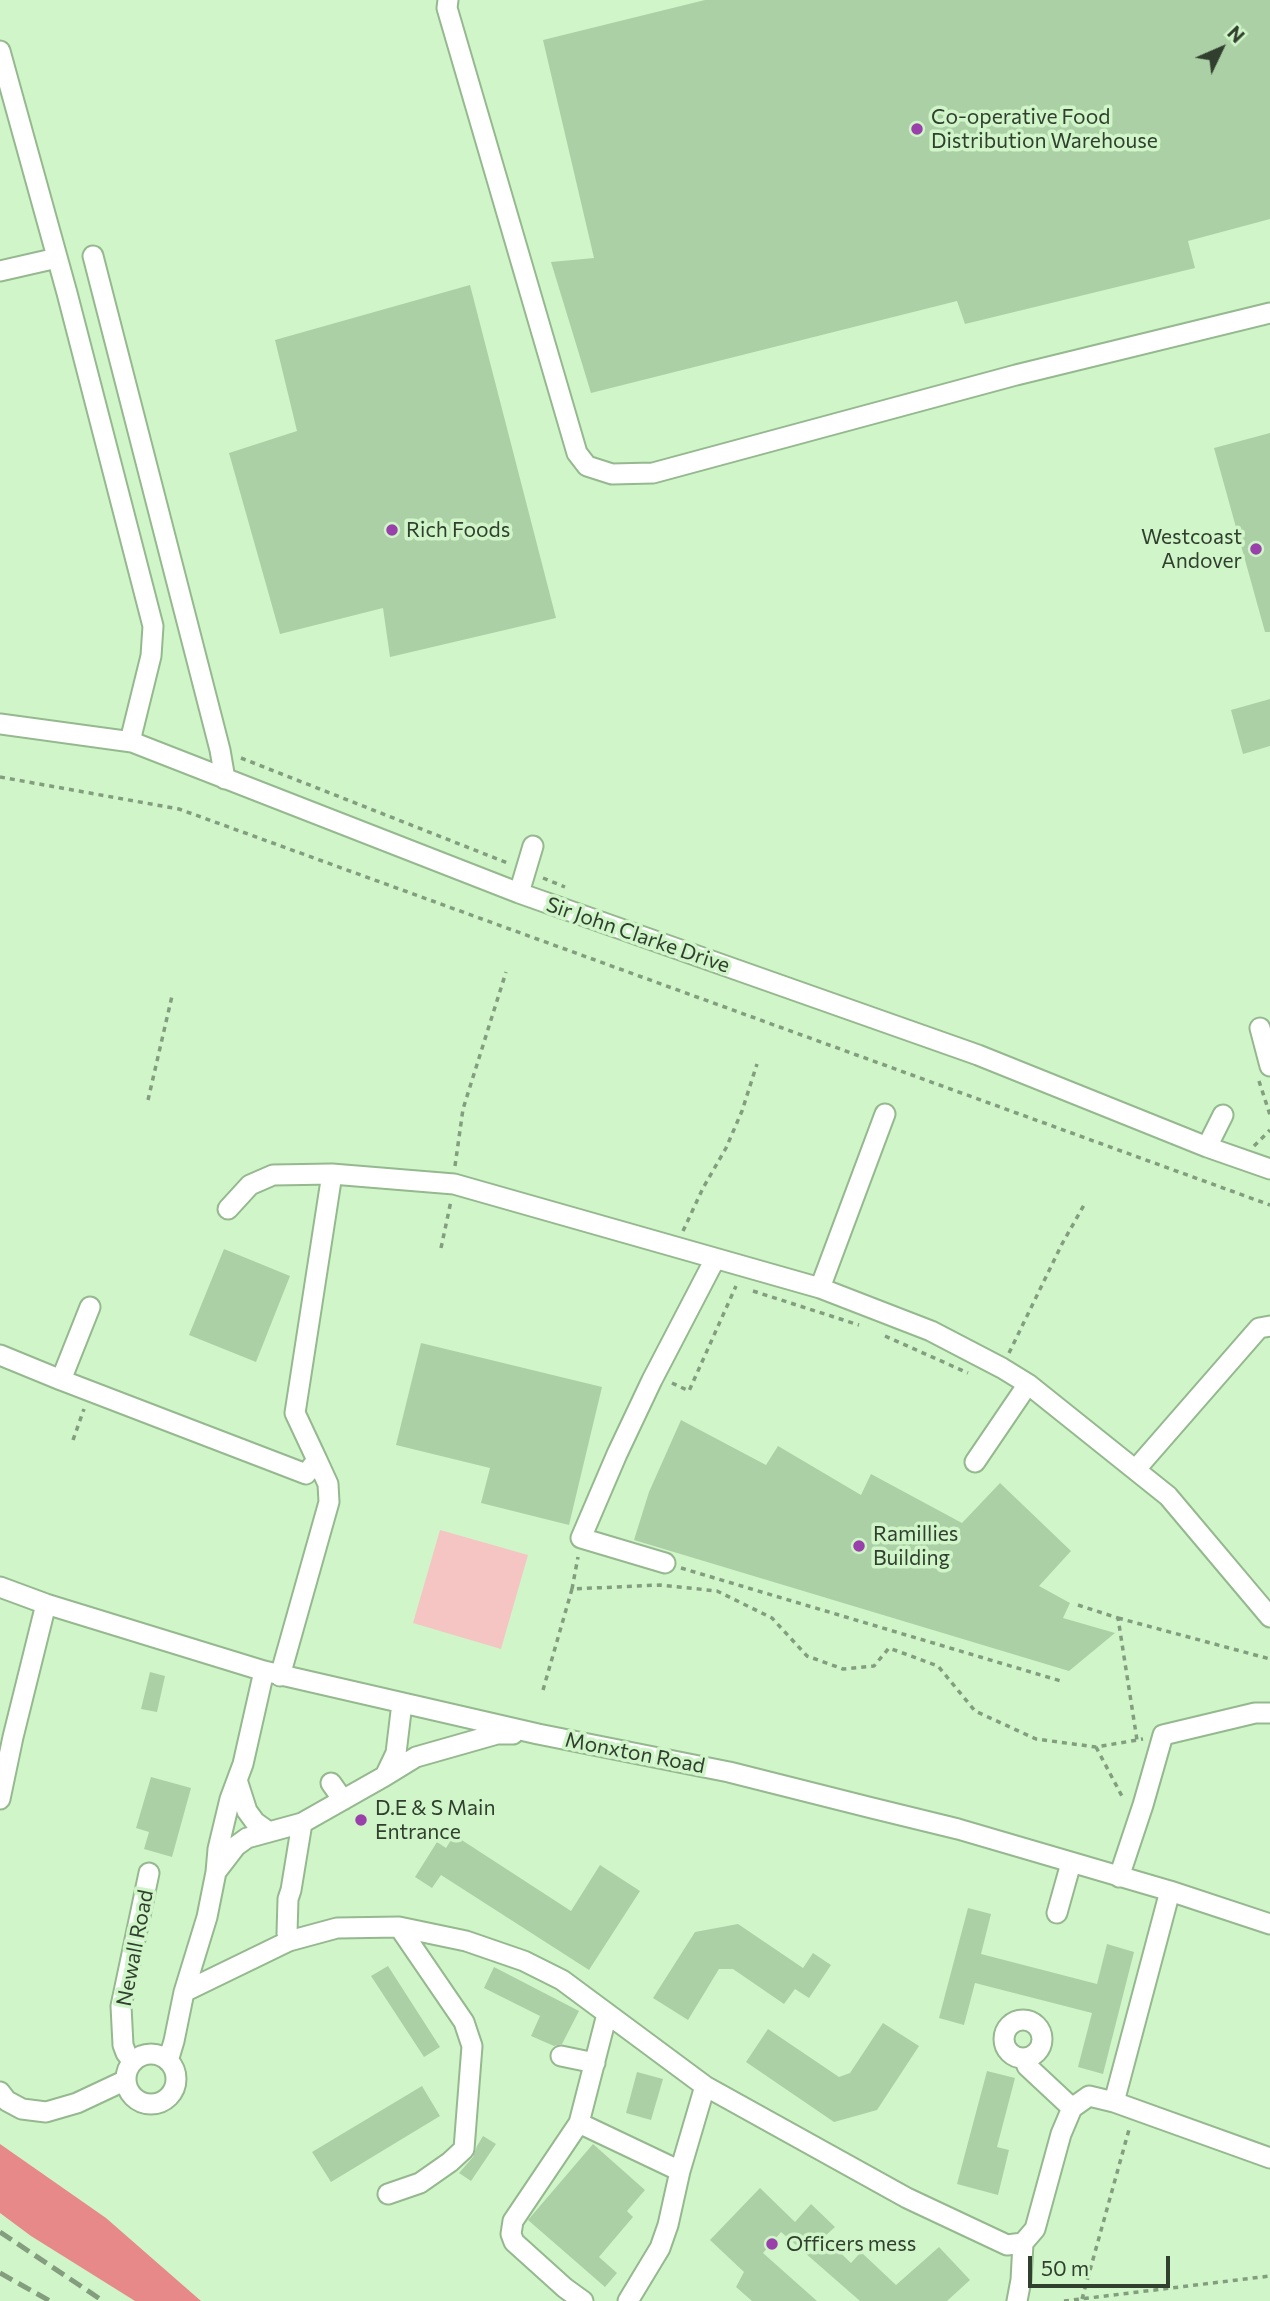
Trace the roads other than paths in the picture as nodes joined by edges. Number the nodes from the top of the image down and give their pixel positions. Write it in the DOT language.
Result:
graph roads {
  1 [pos="447,0"];
  2 [pos="0,51"];
  3 [pos="93,256"];
  4 [pos="57,258"];
  5 [pos="0,271"];
  6 [pos="1270,313"];
  7 [pos="0,724"];
  8 [pos="132,737"];
  9 [pos="225,779"];
  10 [pos="533,846"];
  11 [pos="519,893"];
  12 [pos="1260,1028"];
  13 [pos="1270,1066"];
  14 [pos="885,1114"];
  15 [pos="1223,1115"];
  16 [pos="1207,1147"];
  17 [pos="1270,1169"];
  18 [pos="332,1174"];
  19 [pos="228,1209"];
  20 [pos="712,1266"];
  21 [pos="820,1288"];
  22 [pos="90,1307"];
  23 [pos="1270,1326"];
  24 [pos="0,1355"];
  25 [pos="61,1380"];
  26 [pos="1028,1384"];
  27 [pos="317,1460"];
  28 [pos="975,1462"];
  29 [pos="1136,1469"];
  30 [pos="665,1563"];
  31 [pos="0,1587"];
  32 [pos="46,1604"];
  33 [pos="1270,1617"];
  34 [pos="272,1674"];
  35 [pos="402,1703"];
  36 [pos="1270,1713"];
  37 [pos="538,1734"];
  38 [pos="385,1776"];
  39 [pos="238,1783"];
  40 [pos="331,1783"];
  41 [pos="0,1799"];
  42 [pos="343,1800"];
  43 [pos="302,1822"];
  44 [pos="269,1832"];
  45 [pos="1070,1863"];
  46 [pos="216,1872"];
  47 [pos="149,1873"];
  48 [pos="1119,1877"];
  49 [pos="1170,1891"];
  50 [pos="1057,1913"];
  51 [pos="1270,1924"];
  52 [pos="399,1927"];
  53 [pos="289,1941"];
  54 [pos="184,1992"];
  55 [pos="607,2014"];
  56 [pos="561,2056"];
  57 [pos="1024,2058"];
  58 [pos="167,2061"];
  59 [pos="595,2063"];
  60 [pos="130,2071"];
  61 [pos="705,2086"];
  62 [pos="0,2092"];
  63 [pos="1114,2102"];
  64 [pos="1072,2108"];
  65 [pos="579,2123"];
  66 [pos="1270,2158"];
  67 [pos="680,2171"];
  68 [pos="388,2194"];
  69 [pos="1023,2243"];
  70 [pos="583,2301"];
  71 [pos="628,2301"];
  72 [pos="1017,2301"];
  1 -- 6 [label="street"];
  2 -- 4 [label="street"];
  3 -- 9 [label="street"];
  4 -- 5 [label="street"];
  4 -- 8 [label="street"];
  7 -- 8 [label="street, Sir John Clarke Drive"];
  8 -- 9 [label="street, Sir John Clarke Drive"];
  9 -- 11 [label="street, Sir John Clarke Drive"];
  10 -- 11 [label="street"];
  11 -- 16 [label="street, Sir John Clarke Drive"];
  12 -- 13 [label="street"];
  14 -- 21 [label="street"];
  15 -- 16 [label="street"];
  16 -- 17 [label="street, Sir John Clarke Drive"];
  18 -- 19 [label="street"];
  18 -- 20 [label="street"];
  18 -- 27 [label="street"];
  20 -- 21 [label="street"];
  20 -- 30 [label="street"];
  21 -- 26 [label="street"];
  22 -- 25 [label="street"];
  23 -- 29 [label="street"];
  24 -- 25 [label="street"];
  25 -- 27 [label="street"];
  26 -- 28 [label="street"];
  26 -- 29 [label="street"];
  27 -- 34 [label="street"];
  29 -- 33 [label="street"];
  31 -- 32 [label="street, Monxton Road"];
  32 -- 34 [label="street, Monxton Road"];
  32 -- 41 [label="street"];
  34 -- 35 [label="street, Monxton Road"];
  34 -- 39 [label="street"];
  35 -- 37 [label="street, Monxton Road"];
  35 -- 38 [label="street"];
  36 -- 48 [label="street"];
  37 -- 38 [label="street"];
  37 -- 45 [label="street, Monxton Road"];
  38 -- 42 [label="street"];
  39 -- 44 [label="street"];
  39 -- 46 [label="street"];
  40 -- 42 [label="street"];
  42 -- 43 [label="street"];
  43 -- 44 [label="street"];
  43 -- 53 [label="street"];
  44 -- 46 [label="street"];
  45 -- 48 [label="street, Monxton Road"];
  45 -- 50 [label="street"];
  46 -- 54 [label="street"];
  47 -- 60 [label="street, Newall Road"];
  48 -- 49 [label="street, Monxton Road"];
  49 -- 51 [label="street, Monxton Road"];
  49 -- 63 [label="street"];
  52 -- 53 [label="street"];
  52 -- 55 [label="street"];
  52 -- 68 [label="street"];
  53 -- 54 [label="street"];
  54 -- 58 [label="street"];
  55 -- 59 [label="street"];
  55 -- 61 [label="street"];
  56 -- 59 [label="street"];
  57 -- 64 [label="street"];
  58 -- 60 [label="street"];
  58 -- 60 [label="street"];
  59 -- 65 [label="street"];
  60 -- 62 [label="street"];
  61 -- 67 [label="street"];
  61 -- 69 [label="street"];
  63 -- 64 [label="street"];
  63 -- 66 [label="street"];
  64 -- 69 [label="street"];
  65 -- 67 [label="street"];
  65 -- 70 [label="street"];
  67 -- 71 [label="street"];
  69 -- 72 [label="street"];
}
